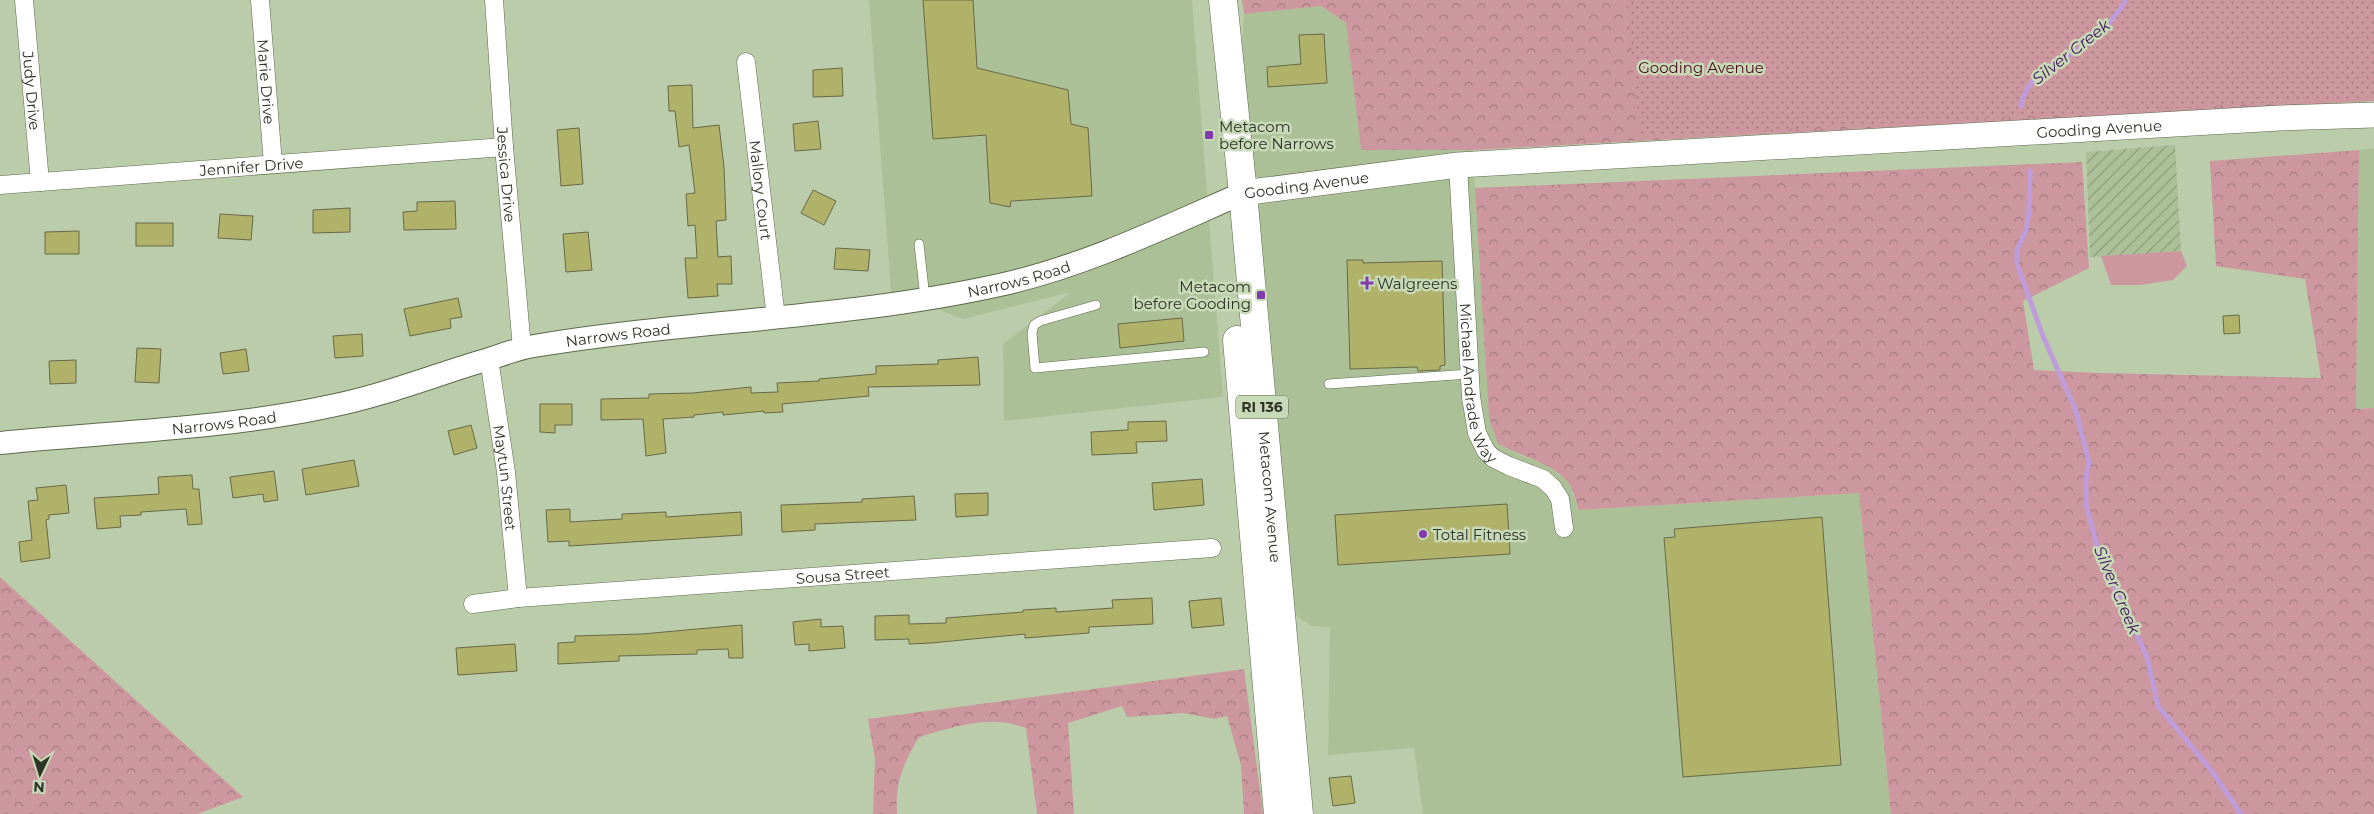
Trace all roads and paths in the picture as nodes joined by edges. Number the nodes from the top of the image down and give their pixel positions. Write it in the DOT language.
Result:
graph roads {
  1 [pos="24,0"];
  2 [pos="260,0"];
  3 [pos="494,0"];
  4 [pos="1211,0"];
  5 [pos="1223,0"];
  6 [pos="746,62"];
  7 [pos="2374,115"];
  8 [pos="504,147"];
  9 [pos="273,164"];
  10 [pos="1458,165"];
  11 [pos="40,182"];
  12 [pos="0,185"];
  13 [pos="1235,196"];
  14 [pos="919,244"];
  15 [pos="925,299"];
  16 [pos="1096,305"];
  17 [pos="776,318"];
  18 [pos="522,348"];
  19 [pos="1204,352"];
  20 [pos="489,359"];
  21 [pos="1469,374"];
  22 [pos="1329,384"];
  23 [pos="0,443"];
  24 [pos="1564,528"];
  25 [pos="1212,548"];
  26 [pos="518,598"];
  27 [pos="474,604"];
  28 [pos="1278,814"];
  29 [pos="1299,814"];
  1 -- 11 [label="street, Judy Drive"];
  2 -- 9 [label="street, Marie Drive"];
  3 -- 8 [label="street, Jessica Drive"];
  4 -- 13 [label="main road, Metacom Avenue / RI 136"];
  5 -- 13 [label="main road, Metacom Avenue / RI 136"];
  6 -- 17 [label="street, Mallory Court"];
  7 -- 10 [label="main road, Gooding Avenue"];
  8 -- 9 [label="street, Jennifer Drive"];
  8 -- 18 [label="street, Jessica Drive"];
  9 -- 11 [label="street, Jennifer Drive"];
  10 -- 13 [label="main road, Gooding Avenue"];
  10 -- 21 [label="street, Michael Andrade Way"];
  11 -- 12 [label="street, Jennifer Drive"];
  13 -- 15 [label="street, Narrows Road"];
  13 -- 28 [label="main road, Metacom Avenue / RI 136"];
  13 -- 29 [label="main road, Metacom Avenue / RI 136"];
  14 -- 15 [label="lane"];
  15 -- 17 [label="street, Narrows Road"];
  16 -- 19 [label="lane"];
  17 -- 18 [label="street, Narrows Road"];
  18 -- 20 [label="street, Narrows Road"];
  20 -- 23 [label="street, Narrows Road"];
  20 -- 26 [label="street, Maytun Street"];
  21 -- 22 [label="lane"];
  21 -- 24 [label="street, Michael Andrade Way"];
  25 -- 26 [label="street, Sousa Street"];
  26 -- 27 [label="street, Sousa Street"];
}
